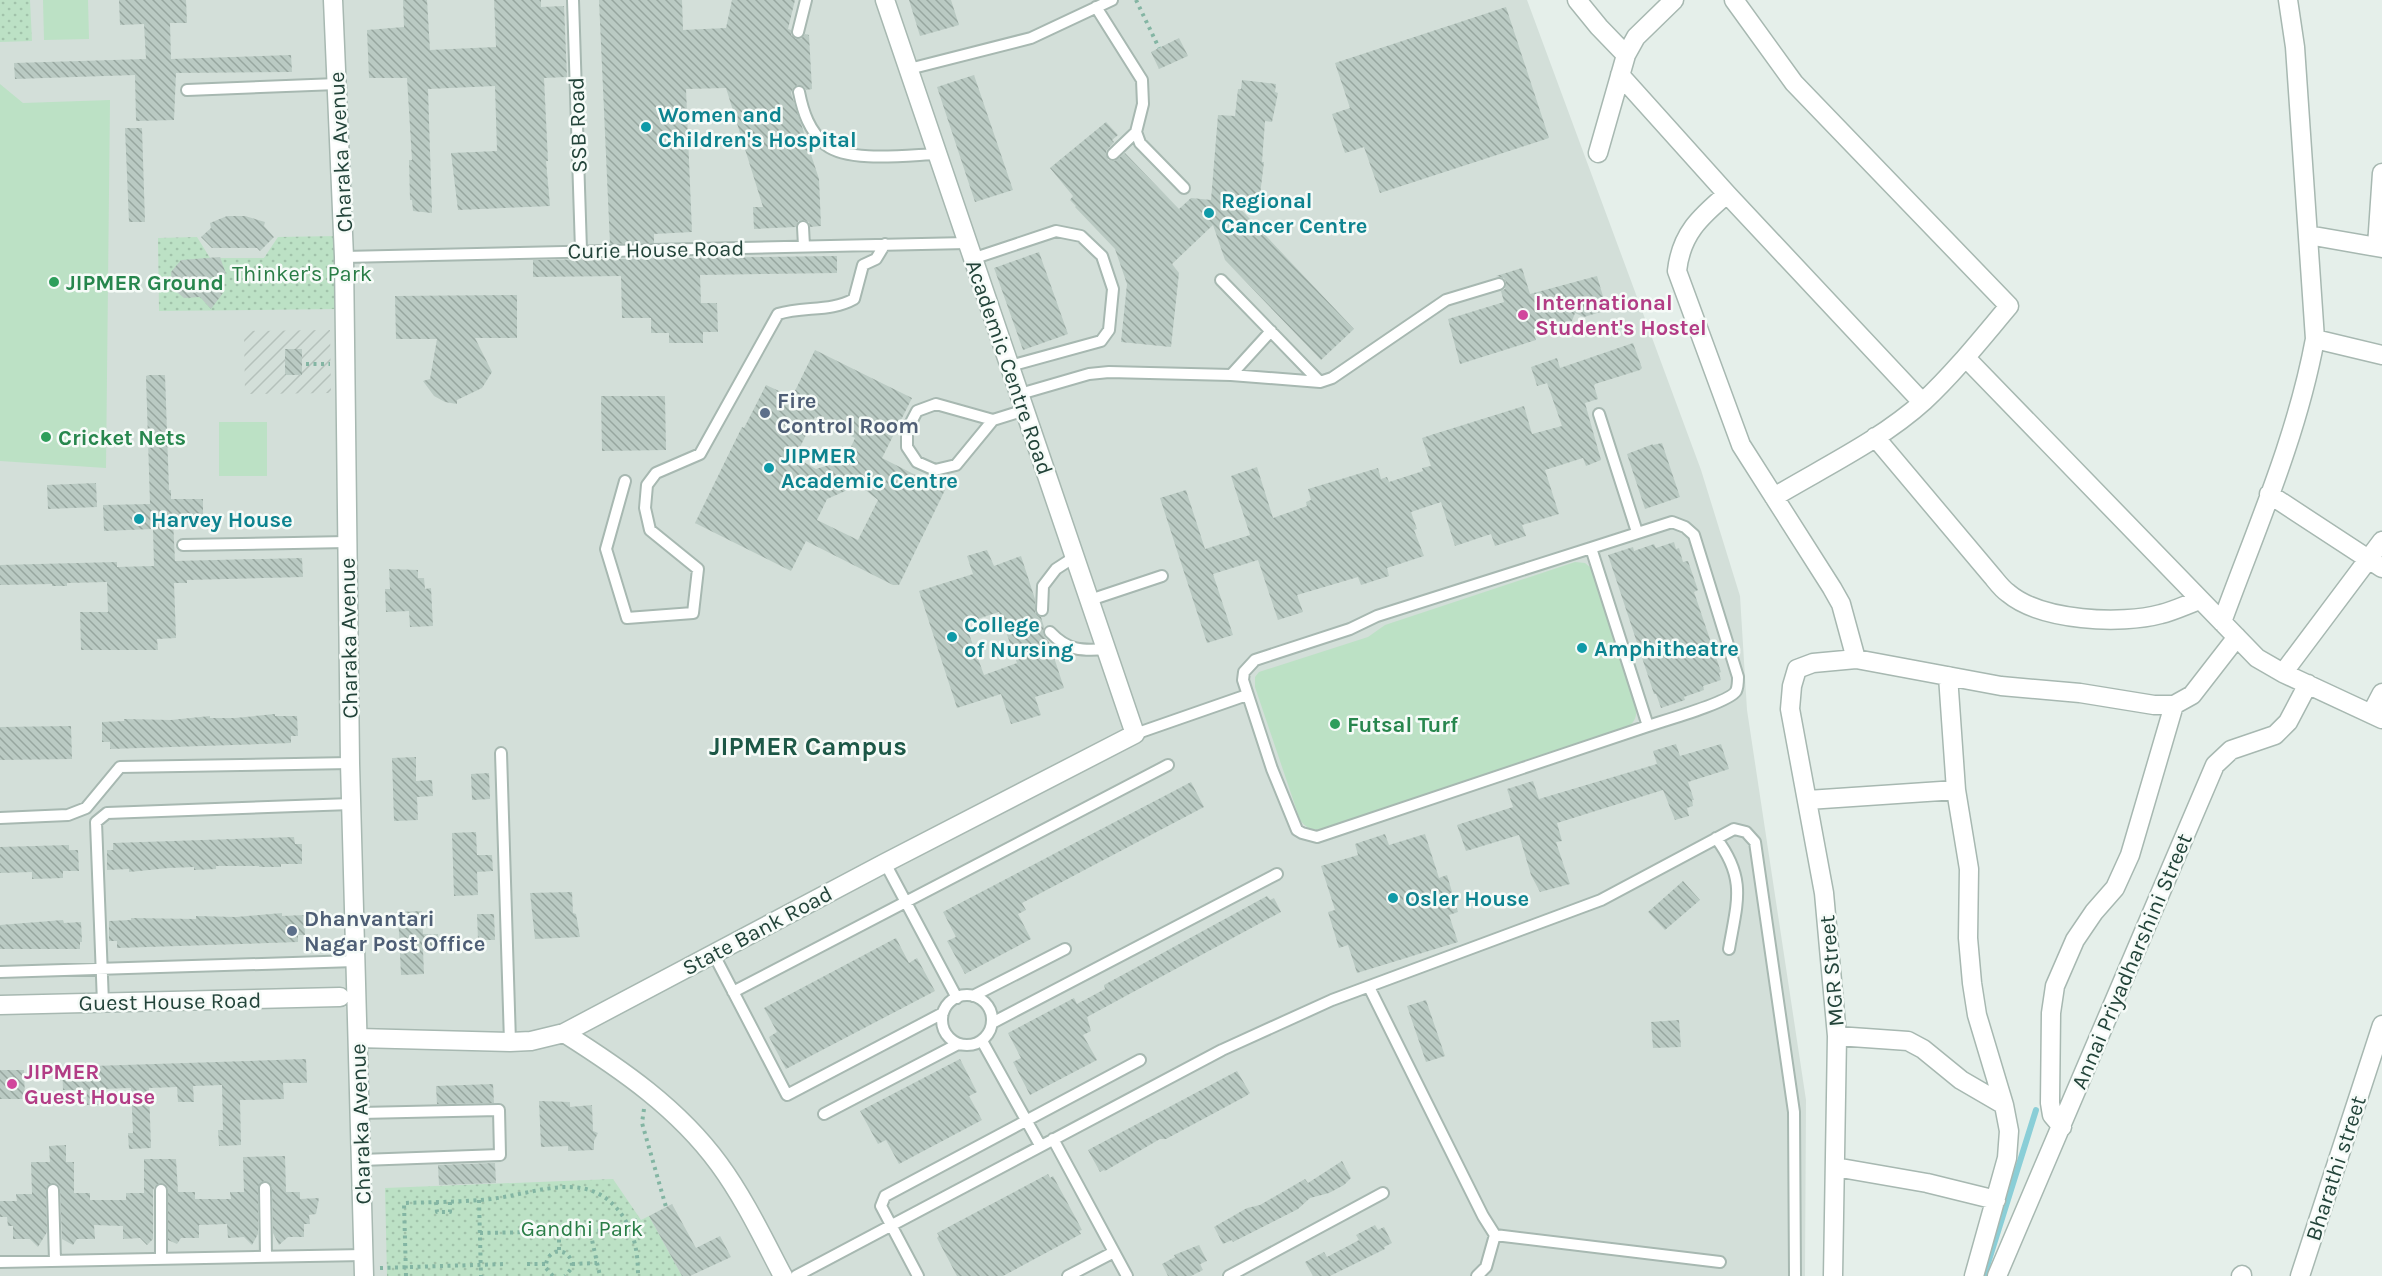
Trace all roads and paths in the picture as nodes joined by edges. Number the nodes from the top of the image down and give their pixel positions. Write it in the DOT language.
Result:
graph roads {
  1 [pos="333,0"];
  2 [pos="573,0"];
  3 [pos="806,0"];
  4 [pos="885,0"];
  5 [pos="1112,0"];
  6 [pos="1136,0"];
  7 [pos="1577,0"];
  8 [pos="1674,0"];
  9 [pos="1734,0"];
  10 [pos="2288,0"];
  11 [pos="1096,7"];
  12 [pos="798,32"];
  13 [pos="1159,48"];
  14 [pos="1626,55"];
  15 [pos="909,69"];
  16 [pos="1620,75"];
  17 [pos="337,84"];
  18 [pos="187,90"];
  19 [pos="799,92"];
  20 [pos="1136,132"];
  21 [pos="1598,153"];
  22 [pos="937,154"];
  23 [pos="1113,154"];
  24 [pos="2382,173"];
  25 [pos="1184,188"];
  26 [pos="1727,194"];
  27 [pos="803,227"];
  28 [pos="2308,235"];
  29 [pos="885,244"];
  30 [pos="804,246"];
  31 [pos="2380,247"];
  32 [pos="581,250"];
  33 [pos="970,251"];
  34 [pos="344,256"];
  35 [pos="1221,280"];
  36 [pos="1499,284"];
  37 [pos="1271,331"];
  38 [pos="2315,339"];
  39 [pos="2382,355"];
  40 [pos="1966,357"];
  41 [pos="1010,366"];
  42 [pos="1231,375"];
  43 [pos="1320,382"];
  44 [pos="1023,402"];
  45 [pos="1922,402"];
  46 [pos="1599,414"];
  47 [pos="993,420"];
  48 [pos="1875,437"];
  49 [pos="625,482"];
  50 [pos="2270,494"];
  51 [pos="1774,497"];
  52 [pos="1637,532"];
  53 [pos="2382,541"];
  54 [pos="347,542"];
  55 [pos="183,545"];
  56 [pos="1591,548"];
  57 [pos="1076,556"];
  58 [pos="2375,564"];
  59 [pos="1162,576"];
  60 [pos="1090,600"];
  61 [pos="2200,600"];
  62 [pos="1042,610"];
  63 [pos="2222,622"];
  64 [pos="1050,632"];
  65 [pos="2236,637"];
  66 [pos="1107,649"];
  67 [pos="1856,659"];
  68 [pos="2283,674"];
  69 [pos="1948,676"];
  70 [pos="2308,684"];
  71 [pos="2382,693"];
  72 [pos="1247,695"];
  73 [pos="2174,705"];
  74 [pos="2377,717"];
  75 [pos="1648,726"];
  76 [pos="1135,734"];
  77 [pos="501,753"];
  78 [pos="350,763"];
  79 [pos="1168,765"];
  80 [pos="1956,790"];
  81 [pos="1808,800"];
  82 [pos="351,804"];
  83 [pos="0,818"];
  84 [pos="1716,838"];
  85 [pos="885,863"];
  86 [pos="1277,874"];
  87 [pos="906,901"];
  88 [pos="1729,948"];
  89 [pos="1065,949"];
  90 [pos="713,953"];
  91 [pos="355,962"];
  92 [pos="102,969"];
  93 [pos="0,972"];
  94 [pos="356,985"];
  95 [pos="1369,987"];
  96 [pos="733,992"];
  97 [pos="973,996"];
  98 [pos="340,997"];
  99 [pos="957,998"];
  100 [pos="103,1002"];
  101 [pos="0,1005"];
  102 [pos="357,1006"];
  103 [pos="944,1013"];
  104 [pos="992,1023"];
  105 [pos="2382,1025"];
  106 [pos="564,1033"];
  107 [pos="1837,1036"];
  108 [pos="358,1038"];
  109 [pos="982,1041"];
  110 [pos="510,1042"];
  111 [pos="958,1044"];
  112 [pos="1140,1060"];
  113 [pos="646,1089"];
  114 [pos="2004,1105"];
  115 [pos="360,1113"];
  116 [pos="824,1114"];
  117 [pos="1026,1120"];
  118 [pos="2062,1127"];
  119 [pos="1053,1138"];
  120 [pos="1040,1145"];
  121 [pos="361,1160"];
  122 [pos="1835,1167"];
  123 [pos="265,1188"];
  124 [pos="53,1190"];
  125 [pos="161,1190"];
  126 [pos="1383,1193"];
  127 [pos="478,1200"];
  128 [pos="1996,1200"];
  129 [pos="450,1201"];
  130 [pos="436,1202"];
  131 [pos="666,1207"];
  132 [pos="640,1218"];
  133 [pos="628,1225"];
  134 [pos="891,1225"];
  135 [pos="630,1230"];
  136 [pos="590,1231"];
  137 [pos="558,1232"];
  138 [pos="480,1233"];
  139 [pos="1495,1235"];
  140 [pos="559,1251"];
  141 [pos="1114,1252"];
  142 [pos="266,1257"];
  143 [pos="161,1259"];
  144 [pos="55,1261"];
  145 [pos="0,1262"];
  146 [pos="1720,1262"];
  147 [pos="597,1263"];
  148 [pos="506,1264"];
  149 [pos="527,1264"];
  150 [pos="546,1264"];
  151 [pos="573,1264"];
  152 [pos="481,1265"];
  153 [pos="364,1267"];
  154 [pos="406,1267"];
  155 [pos="406,1276"];
  156 [pos="482,1276"];
  157 [pos="554,1276"];
  158 [pos="565,1276"];
  159 [pos="600,1276"];
  160 [pos="638,1276"];
  161 [pos="783,1276"];
  162 [pos="796,1276"];
  163 [pos="918,1276"];
  164 [pos="1068,1276"];
  165 [pos="1127,1276"];
  166 [pos="1229,1276"];
  167 [pos="1477,1276"];
  168 [pos="1795,1276"];
  169 [pos="1833,1276"];
  170 [pos="1974,1276"];
  171 [pos="1997,1276"];
  172 [pos="2300,1276"];
  1 -- 17 [label="street, Charaka Avenue"];
  2 -- 32 [label="lane, SSB Road"];
  3 -- 12 [label="lane"];
  4 -- 15 [label="street, Academic Centre Road"];
  5 -- 11 [label="lane"];
  6 -- 13 [label="path"];
  7 -- 14 [label="street"];
  8 -- 14 [label="street"];
  9 -- 40 [label="street"];
  10 -- 28 [label="street"];
  11 -- 15 [label="lane"];
  11 -- 20 [label="lane"];
  14 -- 16 [label="street"];
  15 -- 22 [label="street, Academic Centre Road"];
  16 -- 21 [label="street"];
  16 -- 26 [label="street"];
  17 -- 18 [label="lane"];
  17 -- 34 [label="street, Charaka Avenue"];
  19 -- 22 [label="lane"];
  20 -- 23 [label="lane"];
  20 -- 25 [label="lane"];
  22 -- 33 [label="street, Academic Centre Road"];
  24 -- 31 [label="street"];
  26 -- 45 [label="street"];
  26 -- 51 [label="street"];
  27 -- 30 [label="lane"];
  28 -- 31 [label="street"];
  28 -- 38 [label="street"];
  29 -- 30 [label="lane, Curie House Road"];
  29 -- 33 [label="lane, Curie House Road"];
  29 -- 49 [label="lane"];
  30 -- 32 [label="lane, Curie House Road"];
  32 -- 34 [label="lane, Curie House Road"];
  33 -- 41 [label="street, Academic Centre Road"];
  33 -- 41 [label="lane, Curie House Road"];
  34 -- 54 [label="street, Charaka Avenue"];
  35 -- 37 [label="lane"];
  36 -- 43 [label="lane"];
  37 -- 42 [label="lane"];
  37 -- 43 [label="lane"];
  38 -- 39 [label="street"];
  38 -- 50 [label="street"];
  40 -- 45 [label="street"];
  40 -- 61 [label="street"];
  41 -- 44 [label="street, Academic Centre Road"];
  42 -- 43 [label="lane"];
  42 -- 44 [label="lane"];
  44 -- 47 [label="lane"];
  44 -- 57 [label="street, Academic Centre Road"];
  45 -- 48 [label="street"];
  46 -- 52 [label="lane"];
  47 -- 47 [label="lane"];
  48 -- 51 [label="street"];
  48 -- 61 [label="street"];
  50 -- 58 [label="street"];
  50 -- 63 [label="street"];
  51 -- 67 [label="street"];
  52 -- 56 [label="lane"];
  52 -- 75 [label="lane"];
  53 -- 58 [label="street"];
  54 -- 55 [label="lane"];
  54 -- 78 [label="street, Charaka Avenue"];
  56 -- 72 [label="lane"];
  56 -- 75 [label="lane"];
  57 -- 60 [label="street, Academic Centre Road"];
  57 -- 62 [label="lane"];
  58 -- 68 [label="street"];
  59 -- 60 [label="lane"];
  60 -- 66 [label="street, Academic Centre Road"];
  61 -- 63 [label="street"];
  63 -- 65 [label="street"];
  64 -- 66 [label="lane"];
  65 -- 68 [label="street"];
  65 -- 73 [label="street"];
  66 -- 76 [label="street, Academic Centre Road"];
  67 -- 69 [label="street"];
  67 -- 81 [label="street, MGR Street"];
  68 -- 70 [label="street"];
  69 -- 73 [label="street"];
  69 -- 80 [label="street"];
  70 -- 74 [label="street"];
  70 -- 118 [label="street, Annai Priyadharshini Street"];
  71 -- 74 [label="street"];
  72 -- 75 [label="lane"];
  72 -- 76 [label="lane"];
  73 -- 118 [label="street"];
  76 -- 85 [label="street, State Bank Road"];
  77 -- 110 [label="lane"];
  78 -- 82 [label="street, Charaka Avenue"];
  78 -- 83 [label="lane"];
  79 -- 87 [label="lane"];
  80 -- 81 [label="street"];
  80 -- 114 [label="street"];
  81 -- 107 [label="street, MGR Street"];
  82 -- 91 [label="street, Charaka Avenue"];
  82 -- 92 [label="lane"];
  84 -- 88 [label="lane"];
  84 -- 95 [label="lane"];
  84 -- 168 [label="lane"];
  85 -- 87 [label="lane"];
  85 -- 90 [label="street, State Bank Road"];
  86 -- 104 [label="lane"];
  87 -- 96 [label="lane"];
  87 -- 99 [label="lane"];
  89 -- 97 [label="lane"];
  90 -- 96 [label="lane"];
  90 -- 106 [label="street, State Bank Road"];
  91 -- 92 [label="lane"];
  91 -- 94 [label="street, Charaka Avenue"];
  92 -- 93 [label="lane"];
  92 -- 100 [label="lane"];
  94 -- 98 [label="street"];
  94 -- 102 [label="street, Charaka Avenue"];
  95 -- 119 [label="lane"];
  95 -- 139 [label="lane"];
  96 -- 103 [label="lane"];
  97 -- 99 [label="lane"];
  97 -- 104 [label="lane"];
  98 -- 100 [label="street, Guest House Road"];
  98 -- 102 [label="street, Guest House Road"];
  99 -- 103 [label="lane"];
  100 -- 101 [label="street, Guest House Road"];
  102 -- 108 [label="street, Charaka Avenue"];
  103 -- 111 [label="lane"];
  104 -- 109 [label="lane"];
  105 -- 172 [label="street, Bharathi street"];
  106 -- 110 [label="street, State Bank Road"];
  106 -- 113 [label="street"];
  107 -- 114 [label="street"];
  107 -- 122 [label="street, MGR Street"];
  108 -- 110 [label="street, State Bank Road"];
  108 -- 115 [label="street, Charaka Avenue"];
  109 -- 111 [label="lane"];
  109 -- 117 [label="lane"];
  111 -- 116 [label="lane"];
  112 -- 117 [label="lane"];
  113 -- 131 [label="path"];
  113 -- 161 [label="street"];
  114 -- 128 [label="street"];
  115 -- 121 [label="street, Charaka Avenue"];
  115 -- 121 [label="lane"];
  117 -- 120 [label="lane"];
  117 -- 134 [label="lane"];
  118 -- 171 [label="street, Annai Priyadharshini Street"];
  119 -- 120 [label="lane"];
  119 -- 141 [label="lane"];
  120 -- 134 [label="lane"];
  121 -- 153 [label="street, Charaka Avenue"];
  122 -- 128 [label="street"];
  122 -- 169 [label="street, MGR Street"];
  123 -- 142 [label="lane"];
  124 -- 144 [label="lane"];
  125 -- 143 [label="lane"];
  126 -- 166 [label="lane"];
  127 -- 129 [label="path"];
  127 -- 133 [label="path"];
  127 -- 138 [label="path"];
  128 -- 170 [label="street"];
  129 -- 130 [label="path"];
  129 -- 130 [label="path"];
  130 -- 154 [label="path"];
  132 -- 133 [label="path"];
  133 -- 135 [label="path"];
  134 -- 162 [label="lane"];
  134 -- 163 [label="lane"];
  135 -- 136 [label="path"];
  135 -- 160 [label="path"];
  136 -- 137 [label="path"];
  136 -- 147 [label="path"];
  137 -- 138 [label="path"];
  137 -- 140 [label="path"];
  138 -- 152 [label="path"];
  139 -- 146 [label="lane"];
  139 -- 167 [label="lane"];
  140 -- 150 [label="path"];
  140 -- 151 [label="path"];
  141 -- 164 [label="lane"];
  141 -- 165 [label="lane"];
  142 -- 143 [label="lane"];
  142 -- 153 [label="lane"];
  143 -- 144 [label="lane"];
  144 -- 145 [label="lane"];
  147 -- 151 [label="path"];
  147 -- 159 [label="path"];
  148 -- 152 [label="path"];
  149 -- 150 [label="path"];
  150 -- 157 [label="path"];
  151 -- 158 [label="path"];
  152 -- 154 [label="path"];
  152 -- 156 [label="path"];
  153 -- 154 [label="path"];
  154 -- 155 [label="path"];
}
